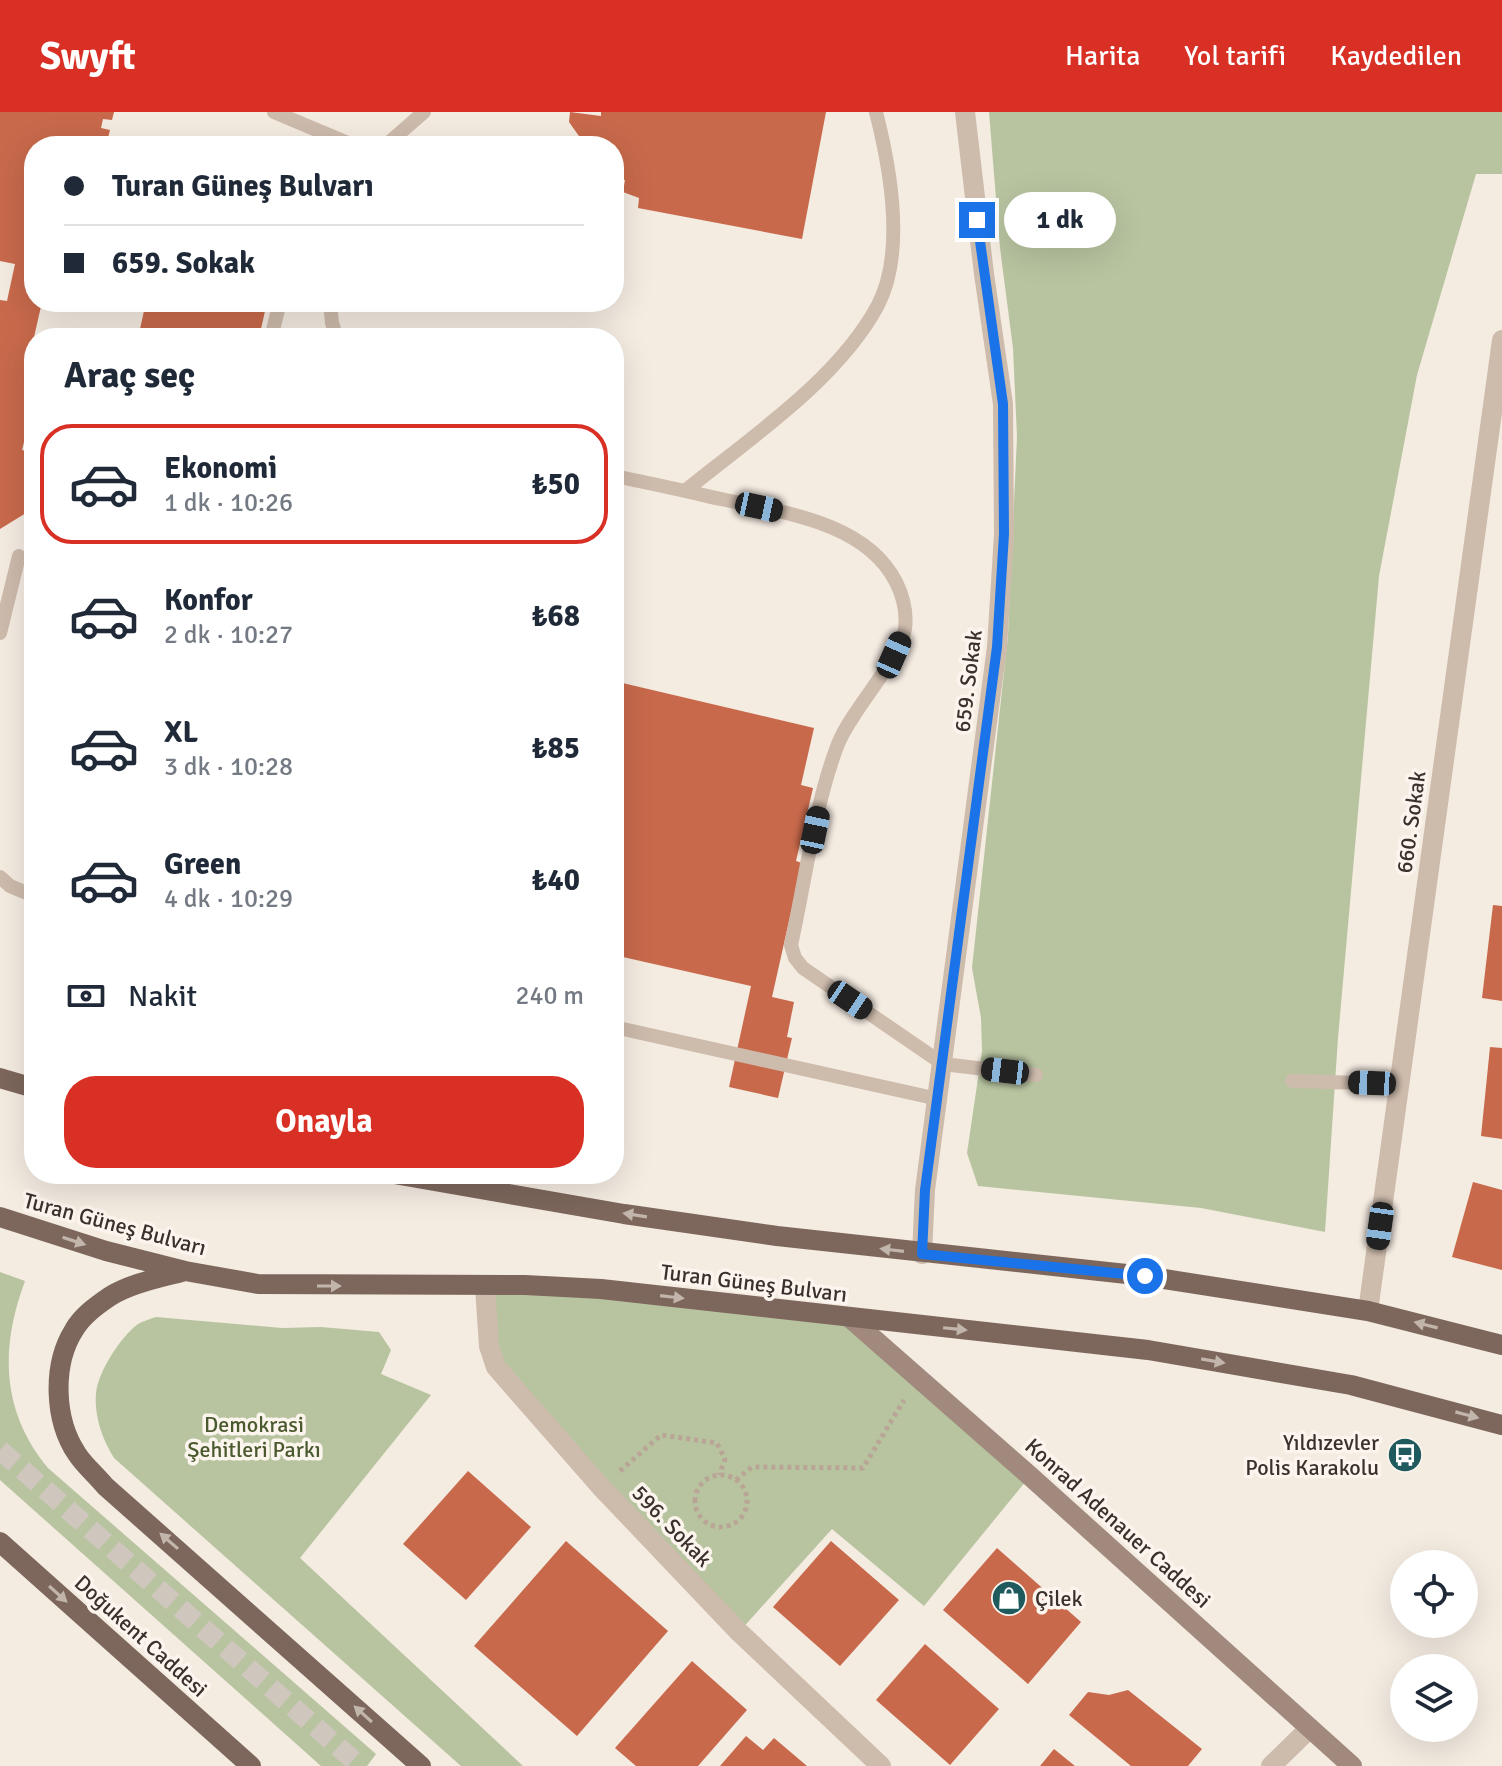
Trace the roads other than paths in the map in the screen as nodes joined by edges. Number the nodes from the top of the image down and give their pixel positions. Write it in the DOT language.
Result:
graph roads {
  1 [pos="274,112"];
  2 [pos="424,112"];
  3 [pos="876,112"];
  4 [pos="965,112"];
  5 [pos="331,136"];
  6 [pos="396,136"];
  7 [pos="1502,340"];
  8 [pos="624,478"];
  9 [pos="685,491"];
  10 [pos="19,556"];
  11 [pos="0,633"];
  12 [pos="0,877"];
  13 [pos="24,892"];
  14 [pos="624,1029"];
  15 [pos="943,1064"];
  16 [pos="1036,1075"];
  17 [pos="0,1078"];
  18 [pos="1292,1081"];
  19 [pos="1399,1084"];
  20 [pos="24,1085"];
  21 [pos="938,1099"];
  22 [pos="453,1184"];
  23 [pos="0,1217"];
  24 [pos="922,1254"];
  25 [pos="185,1271"];
  26 [pos="485,1287"];
  27 [pos="1368,1311"];
  28 [pos="850,1318"];
  29 [pos="1502,1345"];
  30 [pos="1502,1425"];
  31 [pos="0,1542"];
  32 [pos="1310,1728"];
  33 [pos="251,1766"];
  34 [pos="421,1766"];
  35 [pos="881,1766"];
  36 [pos="1271,1766"];
  37 [pos="1352,1766"];
  1 -- 5 [label="lane"];
  2 -- 6 [label="lane"];
  3 -- 9 [label="lane"];
  4 -- 15 [label="street, 659. Sokak"];
  7 -- 19 [label="street, 660. Sokak"];
  8 -- 9 [label="lane"];
  9 -- 15 [label="lane"];
  10 -- 11 [label="lane"];
  12 -- 13 [label="lane"];
  14 -- 21 [label="lane"];
  15 -- 16 [label="lane"];
  15 -- 21 [label="street, 659. Sokak"];
  17 -- 20 [label="main road"];
  18 -- 19 [label="lane"];
  19 -- 27 [label="street, 660. Sokak"];
  21 -- 24 [label="street, 659. Sokak"];
  24 -- 22 [label="main road, one-way"];
  23 -- 25 [label="main road, Turan Güneş Bulvarı, one-way"];
  24 -- 27 [label="main road"];
  25 -- 26 [label="main road, Turan Güneş Bulvarı, one-way"];
  34 -- 25 [label="main road, one-way"];
  26 -- 28 [label="main road, Turan Güneş Bulvarı, one-way"];
  26 -- 35 [label="street, 596. Sokak"];
  29 -- 27 [label="main road, one-way"];
  28 -- 30 [label="main road, Turan Güneş Bulvarı, one-way"];
  28 -- 32 [label="main road, Konrad Adenauer Caddesi"];
  31 -- 33 [label="main road, Doğukent Caddesi, one-way"];
  32 -- 36 [label="street"];
  32 -- 37 [label="main road, Konrad Adenauer Caddesi"];
}
